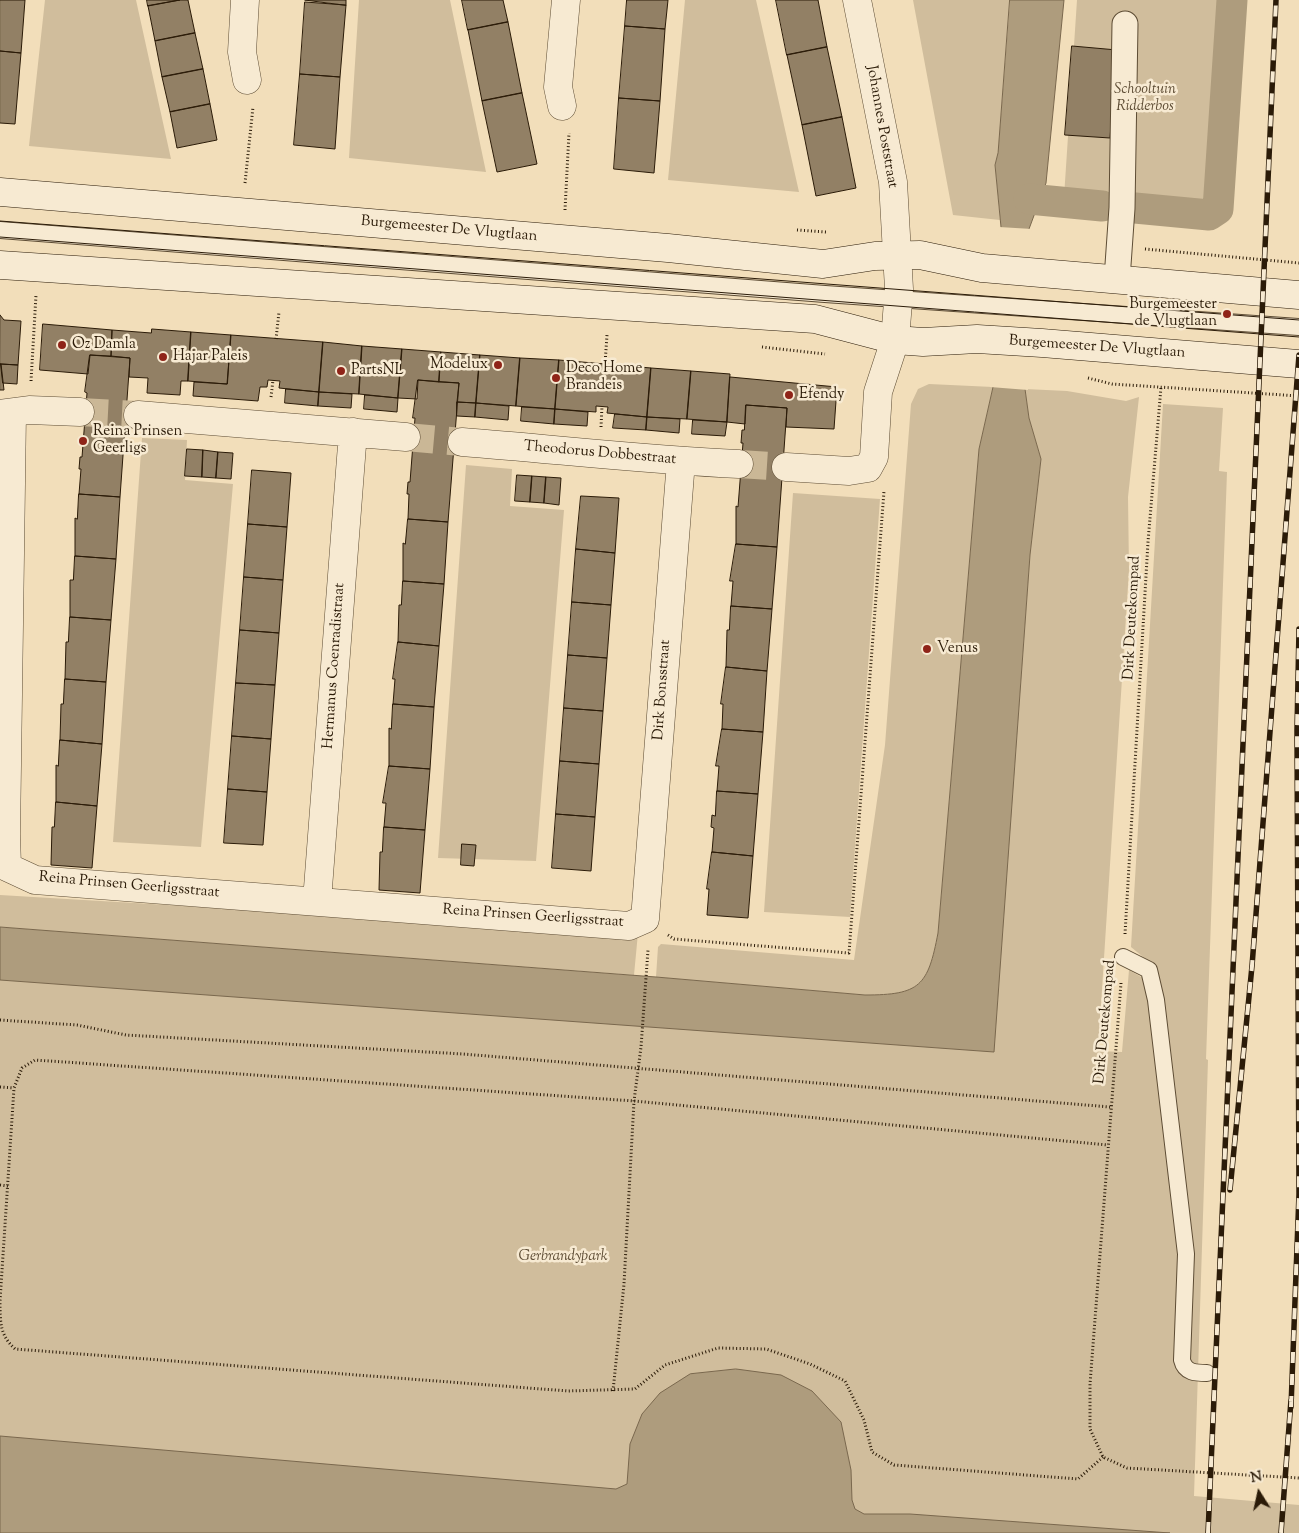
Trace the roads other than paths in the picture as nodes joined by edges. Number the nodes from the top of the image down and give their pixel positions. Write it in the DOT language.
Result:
graph roads {
  1 [pos="245,0"];
  2 [pos="566,0"];
  3 [pos="857,0"];
  4 [pos="1125,24"];
  5 [pos="247,80"];
  6 [pos="562,106"];
  7 [pos="0,192"];
  8 [pos="0,230"];
  9 [pos="897,254"];
  10 [pos="0,265"];
  11 [pos="1116,280"];
  12 [pos="1299,295"];
  13 [pos="898,298"];
  14 [pos="1299,327"];
  15 [pos="895,340"];
  16 [pos="1299,364"];
  17 [pos="80,412"];
  18 [pos="14,413"];
  19 [pos="138,415"];
  20 [pos="353,432"];
  21 [pos="406,437"];
  22 [pos="462,442"];
  23 [pos="681,461"];
  24 [pos="739,464"];
  25 [pos="786,467"];
  26 [pos="317,901"];
  27 [pos="645,919"];
  28 [pos="1123,957"];
  29 [pos="1207,1373"];
  1 -- 5 [label="street"];
  2 -- 6 [label="street"];
  3 -- 9 [label="street, Johannes Poststraat"];
  4 -- 11 [label="street"];
  7 -- 9 [label="street, Burgemeester De Vlugtlaan"];
  8 -- 13 [label="lane"];
  9 -- 11 [label="street, Burgemeester De Vlugtlaan"];
  9 -- 13 [label="street"];
  10 -- 15 [label="street, Burgemeester De Vlugtlaan"];
  11 -- 12 [label="street, Burgemeester De Vlugtlaan"];
  13 -- 14 [label="lane"];
  13 -- 15 [label="street"];
  15 -- 16 [label="street, Burgemeester De Vlugtlaan"];
  15 -- 25 [label="street"];
  17 -- 18 [label="street"];
  18 -- 26 [label="street, Reina Prinsen Geerligsstraat"];
  19 -- 20 [label="street"];
  20 -- 21 [label="street"];
  20 -- 26 [label="street, Hermanus Coenradistraat"];
  22 -- 23 [label="street, Theodorus Dobbestraat"];
  23 -- 24 [label="street, Theodorus Dobbestraat"];
  23 -- 27 [label="street, Dirk Bonsstraat"];
  26 -- 27 [label="street, Reina Prinsen Geerligsstraat"];
  28 -- 29 [label="lane"];
}
